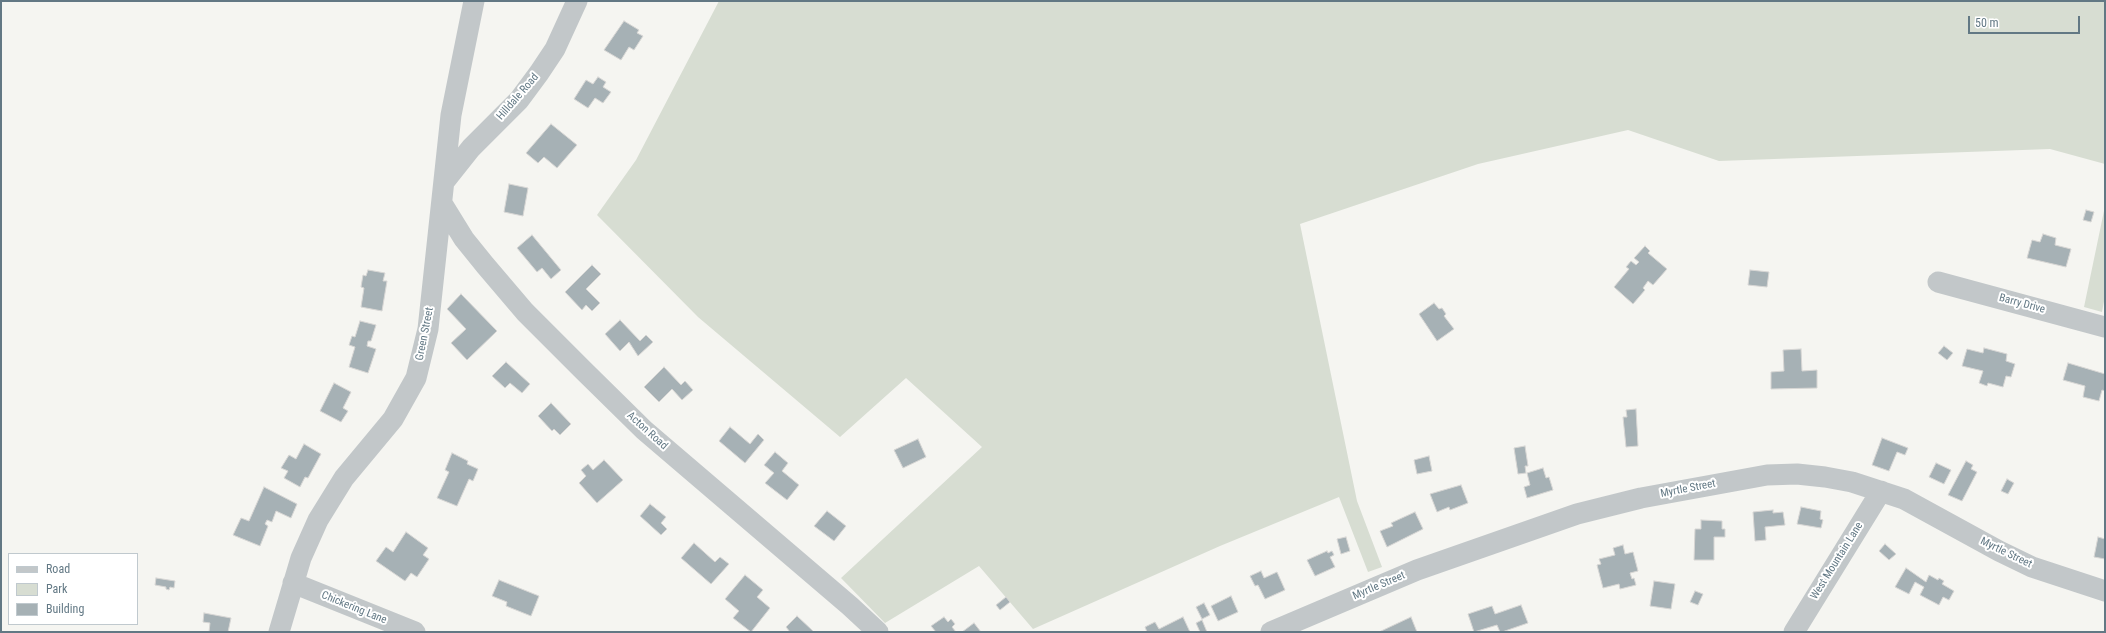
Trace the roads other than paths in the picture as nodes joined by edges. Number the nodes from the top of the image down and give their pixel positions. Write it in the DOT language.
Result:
graph roads {
  1 [pos="474,1"];
  2 [pos="577,1"];
  3 [pos="444,182"];
  4 [pos="443,205"];
  5 [pos="1938,282"];
  6 [pos="2105,327"];
  7 [pos="1881,491"];
  8 [pos="293,583"];
  9 [pos="2105,592"];
  10 [pos="279,632"];
  11 [pos="415,632"];
  12 [pos="878,632"];
  13 [pos="1270,632"];
  14 [pos="1794,632"];
  1 -- 3 [label="street, Green Street"];
  2 -- 3 [label="street, Hilldale Road"];
  3 -- 4 [label="street, Green Street"];
  4 -- 8 [label="street, Green Street"];
  4 -- 12 [label="street, Acton Road"];
  5 -- 6 [label="street, Barry Drive"];
  7 -- 9 [label="street, Myrtle Street"];
  7 -- 13 [label="street, Myrtle Street"];
  7 -- 14 [label="street, West Mountain Lane"];
  8 -- 10 [label="street, Green Street"];
  8 -- 11 [label="street, Chickering Lane"];
}
